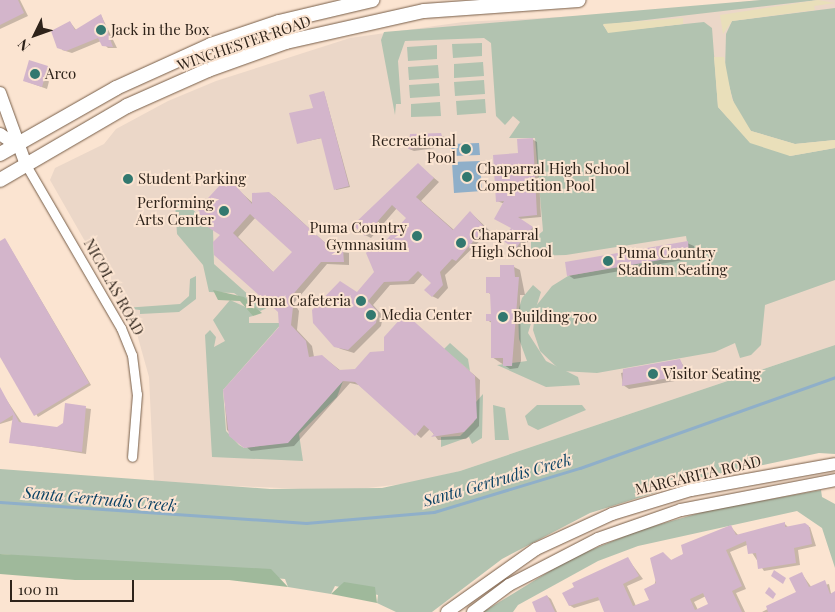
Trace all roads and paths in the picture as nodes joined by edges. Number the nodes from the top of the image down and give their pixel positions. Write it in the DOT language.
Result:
graph roads {
  1 [pos="372,0"];
  2 [pos="580,0"];
  3 [pos="0,93"];
  4 [pos="0,134"];
  5 [pos="16,145"];
  6 [pos="0,154"];
  7 [pos="26,165"];
  8 [pos="0,180"];
  9 [pos="132,458"];
  10 [pos="835,464"];
  11 [pos="835,480"];
  12 [pos="447,612"];
  13 [pos="473,612"];
  1 -- 5 [label="main road, WINCHESTER ROAD"];
  2 -- 7 [label="main road, WINCHESTER ROAD"];
  3 -- 5 [label="main road, NICOLAS ROAD"];
  4 -- 5 [label="main road, NICOLAS ROAD"];
  5 -- 6 [label="main road, WINCHESTER ROAD"];
  5 -- 7 [label="main road, NICOLAS ROAD"];
  7 -- 8 [label="main road, WINCHESTER ROAD"];
  7 -- 9 [label="street, NICOLAS ROAD"];
  10 -- 12 [label="main road, MARGARITA ROAD"];
  11 -- 13 [label="main road, MARGARITA ROAD"];
}
